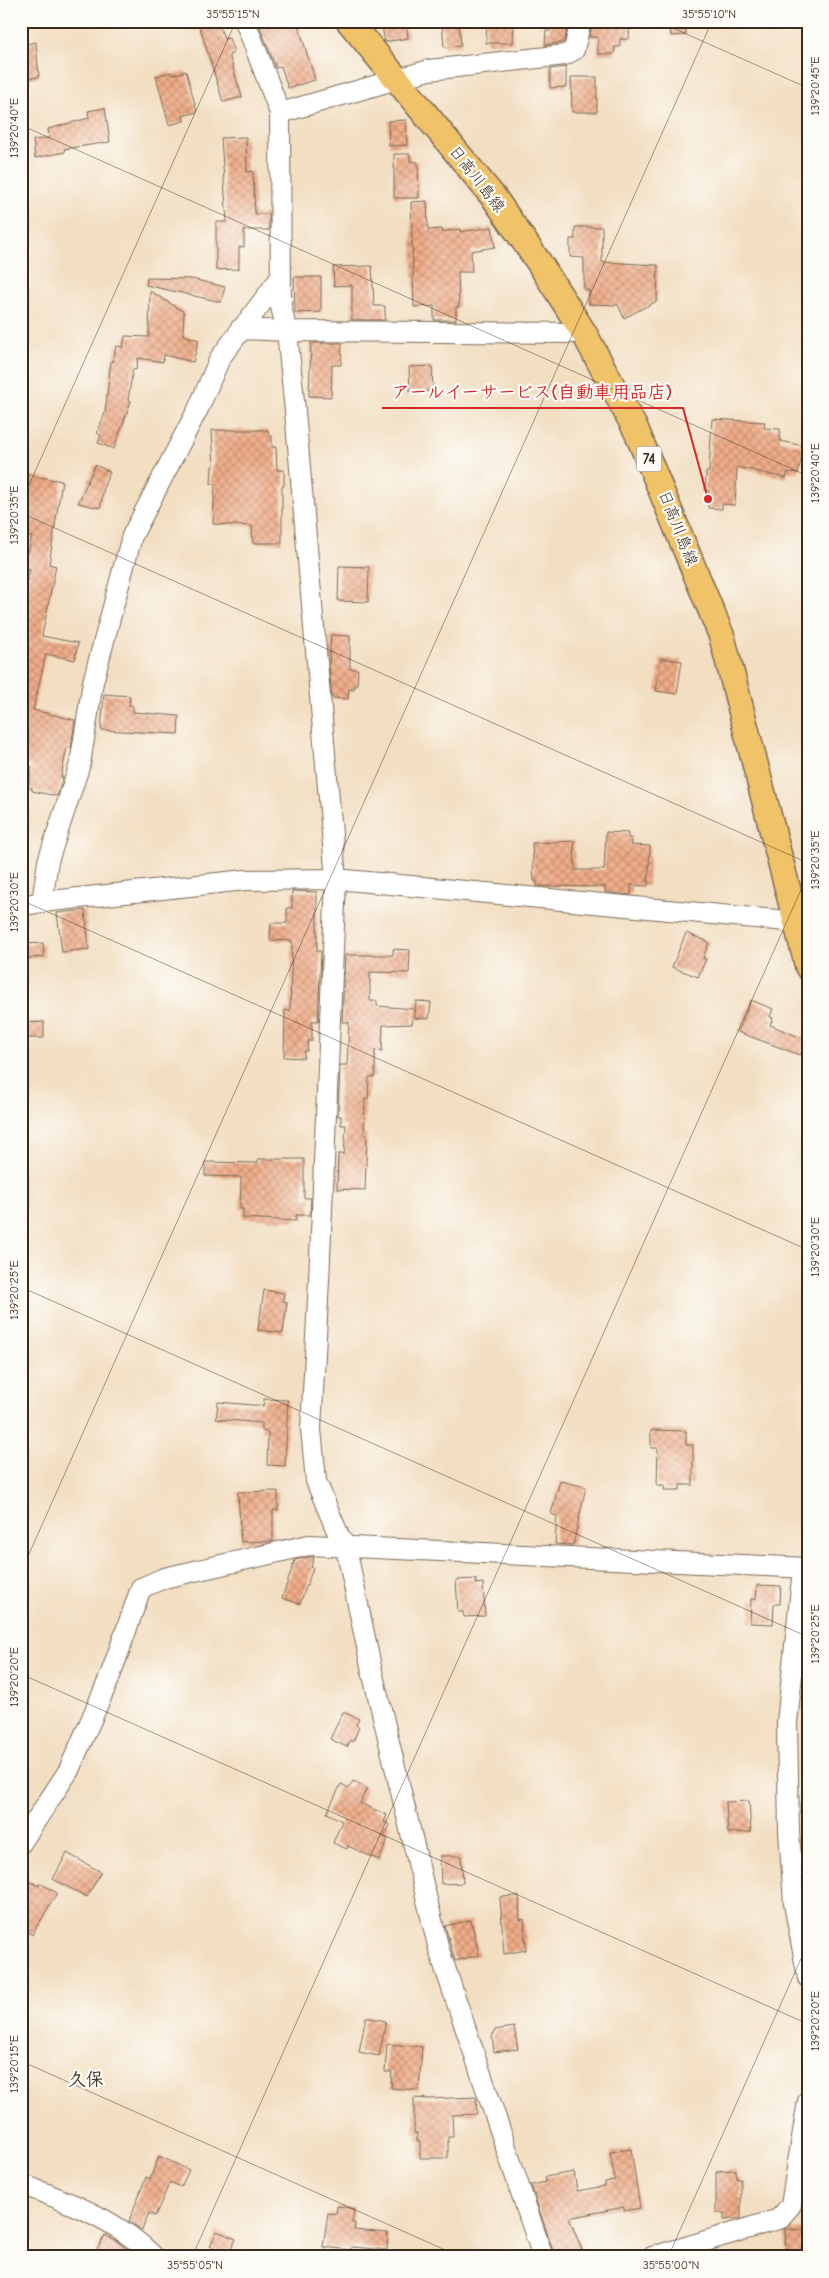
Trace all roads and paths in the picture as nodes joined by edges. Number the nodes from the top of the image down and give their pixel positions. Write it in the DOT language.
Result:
graph roads {
  1 [pos="245,21"];
  2 [pos="349,21"];
  3 [pos="580,21"];
  4 [pos="397,79"];
  5 [pos="280,113"];
  6 [pos="281,277"];
  7 [pos="240,329"];
  8 [pos="287,331"];
  9 [pos="584,333"];
  10 [pos="336,879"];
  11 [pos="42,902"];
  12 [pos="21,906"];
  13 [pos="802,923"];
  14 [pos="808,967"];
  15 [pos="346,1548"];
  16 [pos="806,1568"];
  17 [pos="21,1843"];
  18 [pos="808,1978"];
  19 [pos="808,2101"];
  20 [pos="21,2184"];
  21 [pos="154,2257"];
  22 [pos="543,2257"];
  23 [pos="652,2257"];
  1 -- 5 [label="street"];
  2 -- 4 [label="main road, 日高川島線 / 74"];
  3 -- 4 [label="street"];
  4 -- 5 [label="street"];
  4 -- 9 [label="main road, 日高川島線 / 74"];
  5 -- 6 [label="street"];
  6 -- 7 [label="street"];
  6 -- 8 [label="street"];
  7 -- 8 [label="street"];
  7 -- 11 [label="street"];
  8 -- 9 [label="street"];
  8 -- 10 [label="street"];
  9 -- 13 [label="main road, 日高川島線 / 74"];
  10 -- 11 [label="street"];
  10 -- 13 [label="street"];
  10 -- 15 [label="street"];
  11 -- 12 [label="street"];
  13 -- 14 [label="main road, 日高川島線 / 74"];
  15 -- 16 [label="street"];
  15 -- 17 [label="street"];
  15 -- 22 [label="street"];
  16 -- 18 [label="street"];
  19 -- 23 [label="street"];
  20 -- 21 [label="street"];
}
